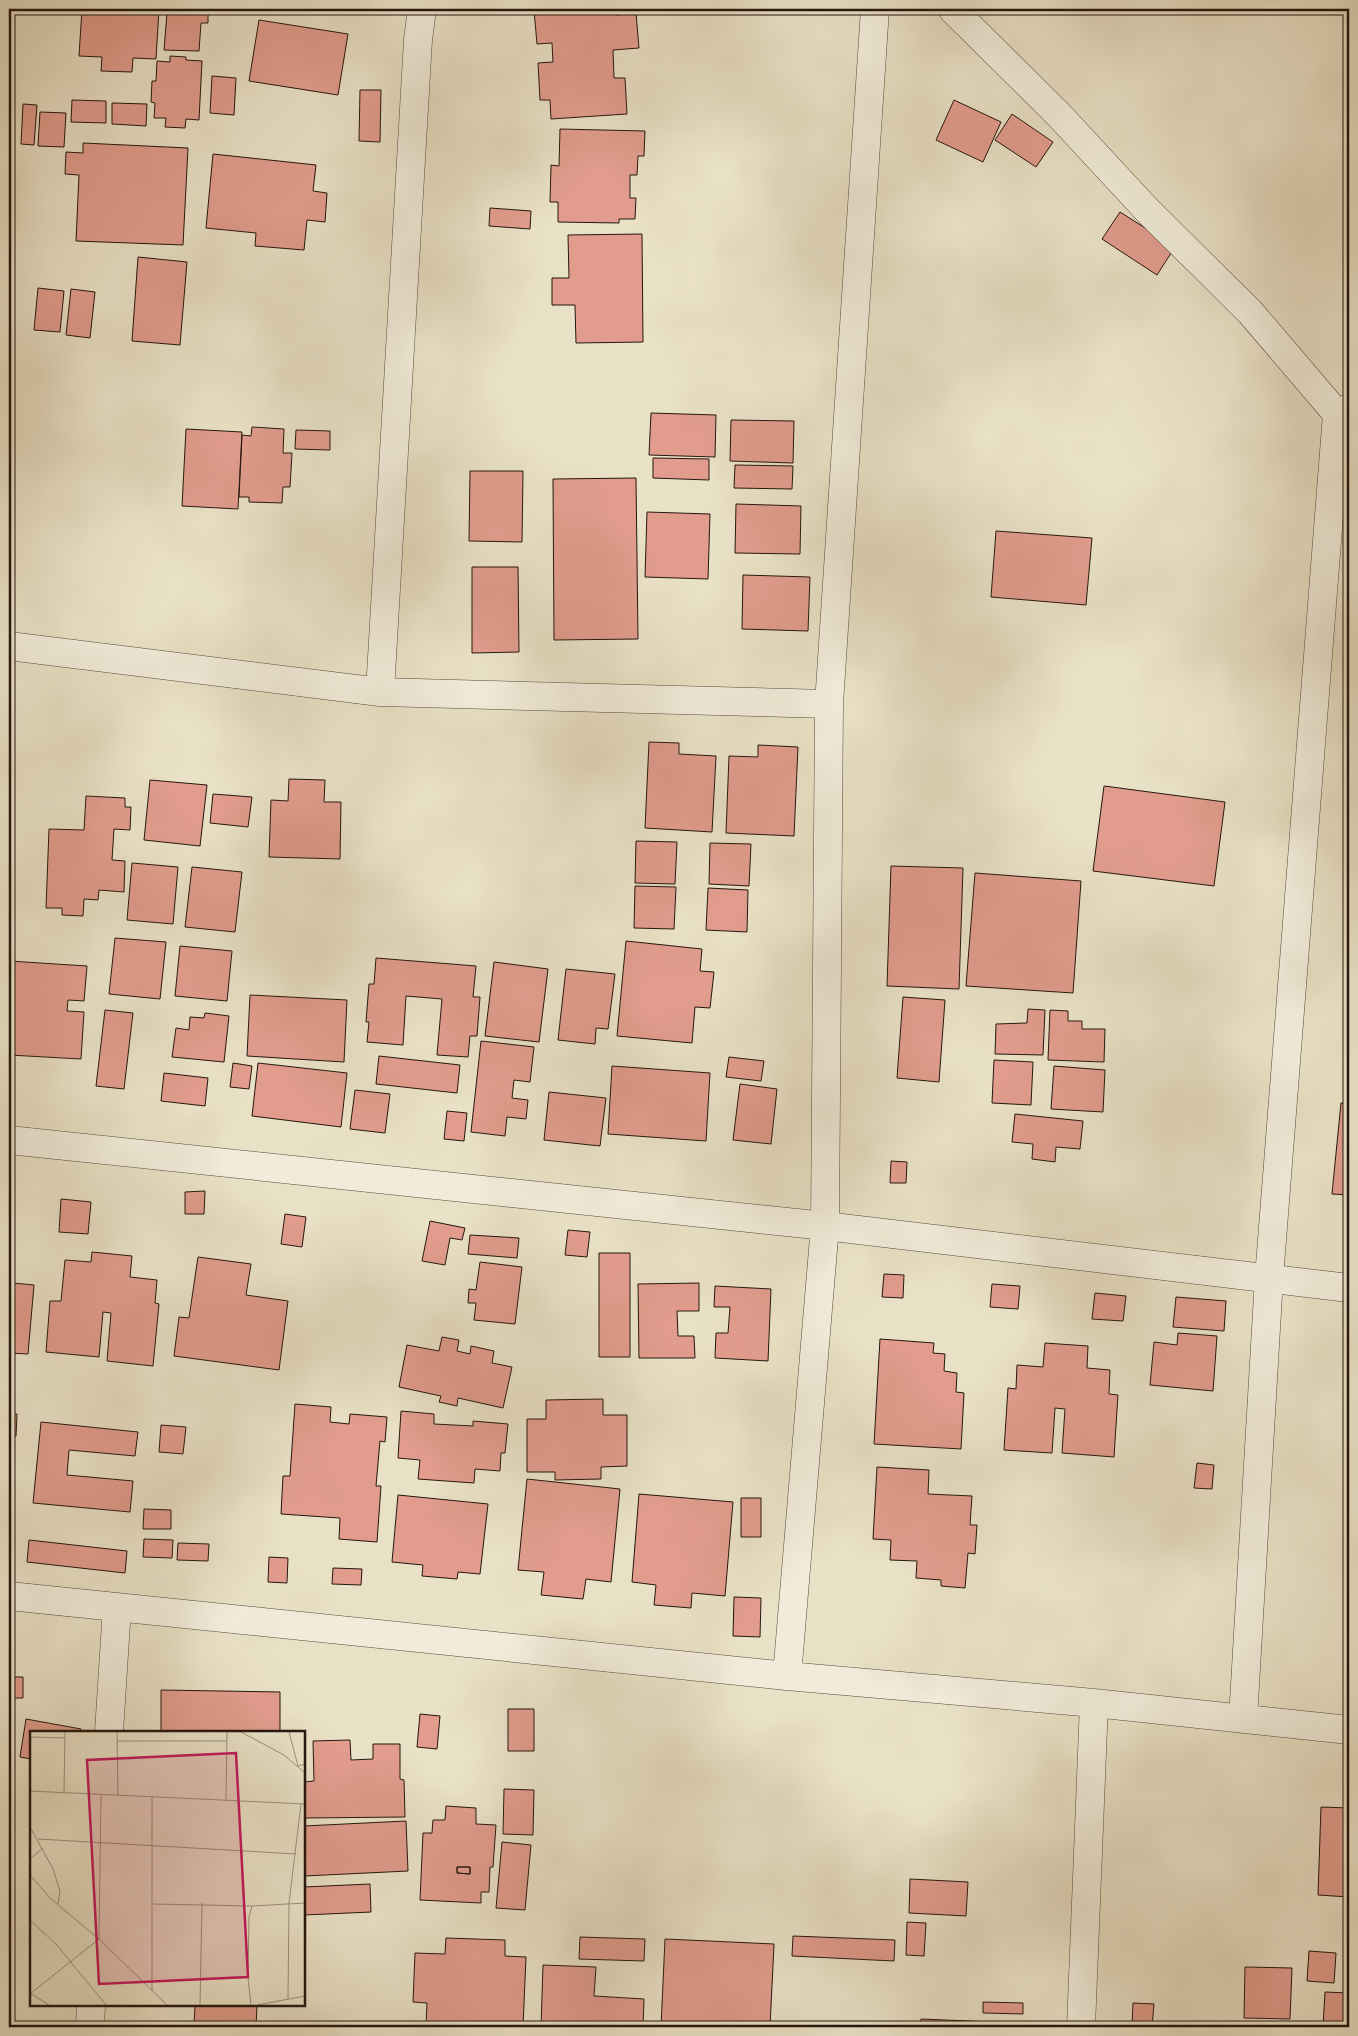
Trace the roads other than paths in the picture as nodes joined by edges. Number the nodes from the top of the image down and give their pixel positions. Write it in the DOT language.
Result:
graph roads {
  1 [pos="422,9"];
  2 [pos="876,9"];
  3 [pos="952,9"];
  4 [pos="1345,415"];
  5 [pos="9,646"];
  6 [pos="380,692"];
  7 [pos="829,704"];
  8 [pos="9,1140"];
  9 [pos="825,1226"];
  10 [pos="1269,1278"];
  11 [pos="1349,1288"];
  12 [pos="9,1596"];
  13 [pos="117,1607"];
  14 [pos="787,1676"];
  15 [pos="1094,1703"];
  16 [pos="1244,1719"];
  17 [pos="1349,1730"];
  18 [pos="109,1731"];
  19 [pos="91,2006"];
  20 [pos="90,2027"];
  21 [pos="1080,2027"];
  1 -- 6 [label="street"];
  2 -- 7 [label="street"];
  3 -- 4 [label="street"];
  4 -- 10 [label="street"];
  5 -- 6 [label="street"];
  6 -- 7 [label="street"];
  7 -- 9 [label="street"];
  8 -- 9 [label="street"];
  9 -- 10 [label="street"];
  9 -- 14 [label="street"];
  10 -- 11 [label="street"];
  10 -- 16 [label="street"];
  12 -- 13 [label="street"];
  13 -- 14 [label="street"];
  13 -- 18 [label="street"];
  14 -- 15 [label="street"];
  15 -- 16 [label="street"];
  15 -- 21 [label="street"];
  16 -- 17 [label="street"];
  19 -- 20 [label="street"];
}
